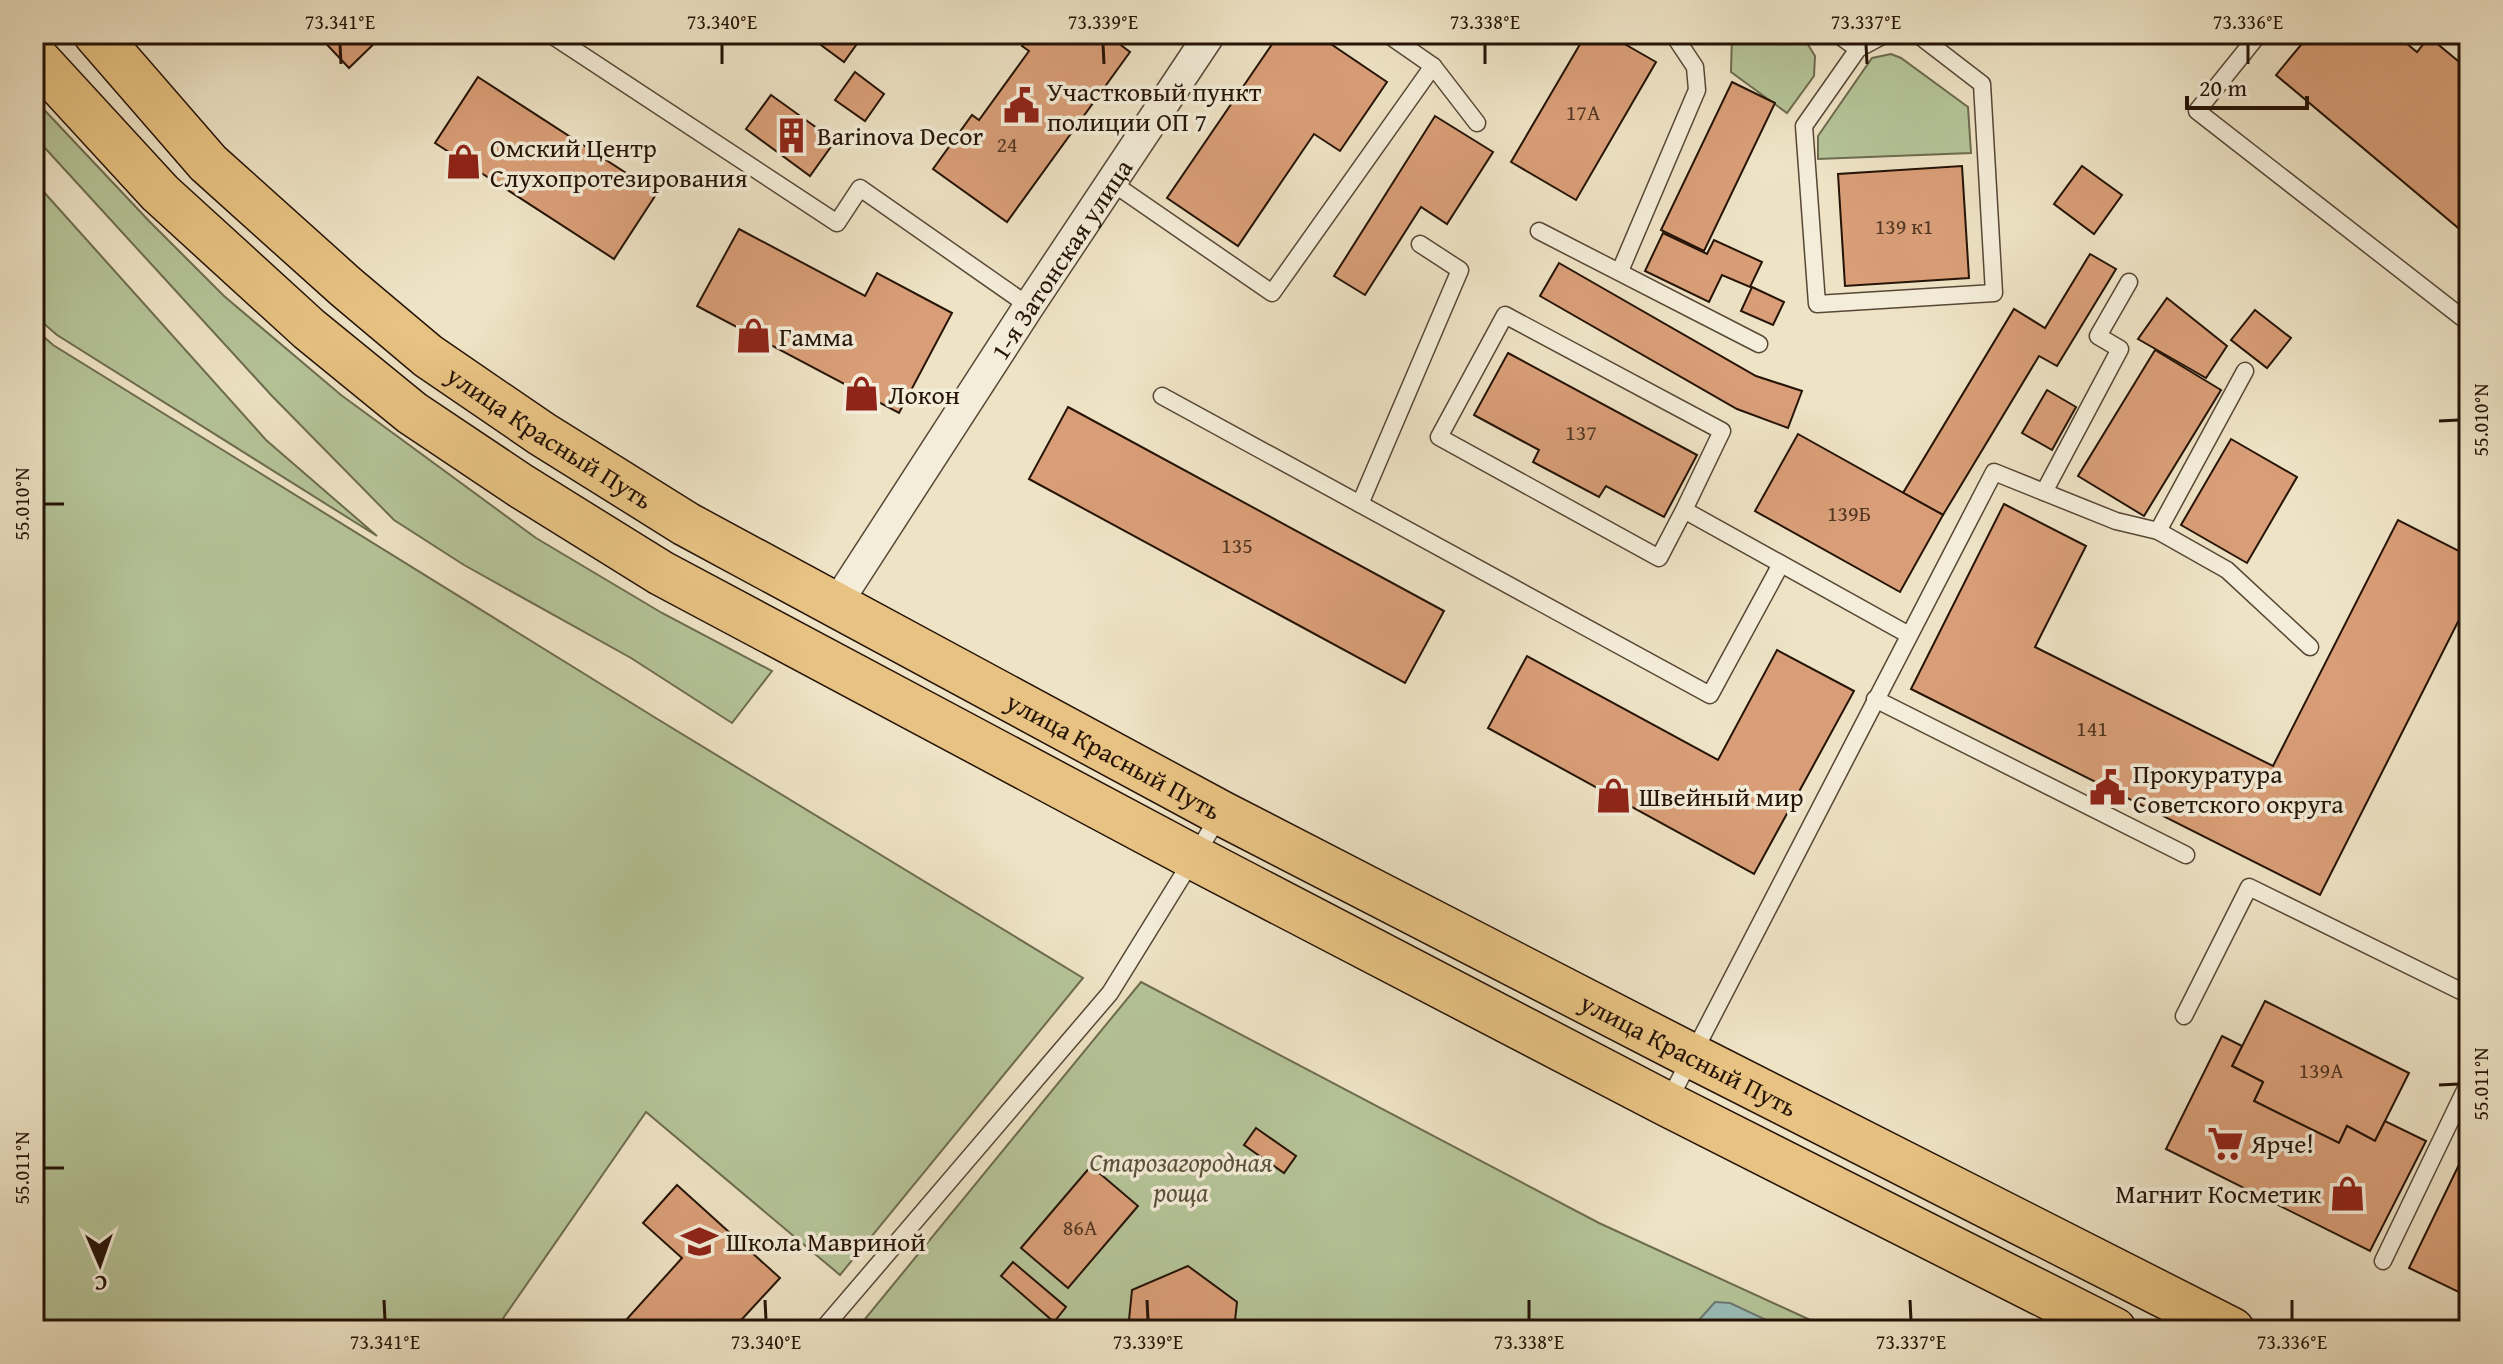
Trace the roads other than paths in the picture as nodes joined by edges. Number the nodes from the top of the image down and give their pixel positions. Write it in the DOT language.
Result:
graph roads {
  1 [pos="96,34"];
  2 [pos="550,34"];
  3 [pos="1210,34"];
  4 [pos="1387,34"];
  5 [pos="1673,34"];
  6 [pos="1837,34"];
  7 [pos="1886,34"];
  8 [pos="1917,34"];
  9 [pos="2259,34"];
  10 [pos="1858,49"];
  11 [pos="34,56"];
  12 [pos="1433,66"];
  13 [pos="1477,123"];
  14 [pos="1111,182"];
  15 [pos="1539,231"];
  16 [pos="1420,244"];
  17 [pos="1620,271"];
  18 [pos="2129,282"];
  19 [pos="1029,306"];
  20 [pos="2469,323"];
  21 [pos="1759,344"];
  22 [pos="2245,371"];
  23 [pos="1162,396"];
  24 [pos="2044,492"];
  25 [pos="1360,504"];
  26 [pos="1684,510"];
  27 [pos="2158,531"];
  28 [pos="1781,564"];
  29 [pos="835,606"];
  30 [pos="1909,635"];
  31 [pos="2310,647"];
  32 [pos="806,652"];
  33 [pos="1875,699"];
  34 [pos="1221,813"];
  35 [pos="2186,855"];
  36 [pos="1195,858"];
  37 [pos="2469,995"];
  38 [pos="2184,1016"];
  39 [pos="1692,1056"];
  40 [pos="2469,1082"];
  41 [pos="1667,1104"];
  42 [pos="2383,1261"];
  43 [pos="822,1330"];
  44 [pos="2114,1330"];
  45 [pos="2232,1330"];
  1 -- 29 [label="main road, улица Красный Путь"];
  2 -- 19 [label="lane"];
  3 -- 14 [label="street, 1-я Затонская улица"];
  4 -- 12 [label="lane"];
  5 -- 17 [label="lane"];
  6 -- 10 [label="lane"];
  7 -- 10 [label="lane"];
  8 -- 10 [label="lane"];
  9 -- 20 [label="lane"];
  11 -- 32 [label="main road, улица Красный Путь"];
  12 -- 13 [label="lane"];
  12 -- 14 [label="lane"];
  14 -- 19 [label="street, 1-я Затонская улица"];
  15 -- 17 [label="lane"];
  16 -- 25 [label="lane"];
  17 -- 21 [label="lane"];
  18 -- 24 [label="lane"];
  19 -- 29 [label="street, 1-я Затонская улица"];
  22 -- 27 [label="lane"];
  23 -- 25 [label="lane"];
  24 -- 27 [label="lane"];
  24 -- 30 [label="lane"];
  25 -- 28 [label="lane"];
  26 -- 26 [label="lane"];
  26 -- 28 [label="lane"];
  27 -- 31 [label="lane"];
  28 -- 30 [label="lane"];
  29 -- 32 [label="main road"];
  29 -- 34 [label="main road, улица Красный Путь"];
  30 -- 33 [label="lane"];
  32 -- 36 [label="main road, улица Красный Путь"];
  33 -- 35 [label="lane"];
  33 -- 39 [label="lane"];
  34 -- 36 [label="lane"];
  34 -- 39 [label="main road, улица Красный Путь"];
  36 -- 41 [label="main road, улица Красный Путь"];
  36 -- 43 [label="lane"];
  37 -- 38 [label="lane"];
  39 -- 41 [label="lane"];
  39 -- 45 [label="main road, улица Красный Путь"];
  40 -- 42 [label="lane"];
  41 -- 44 [label="main road, улица Красный Путь"];
}
